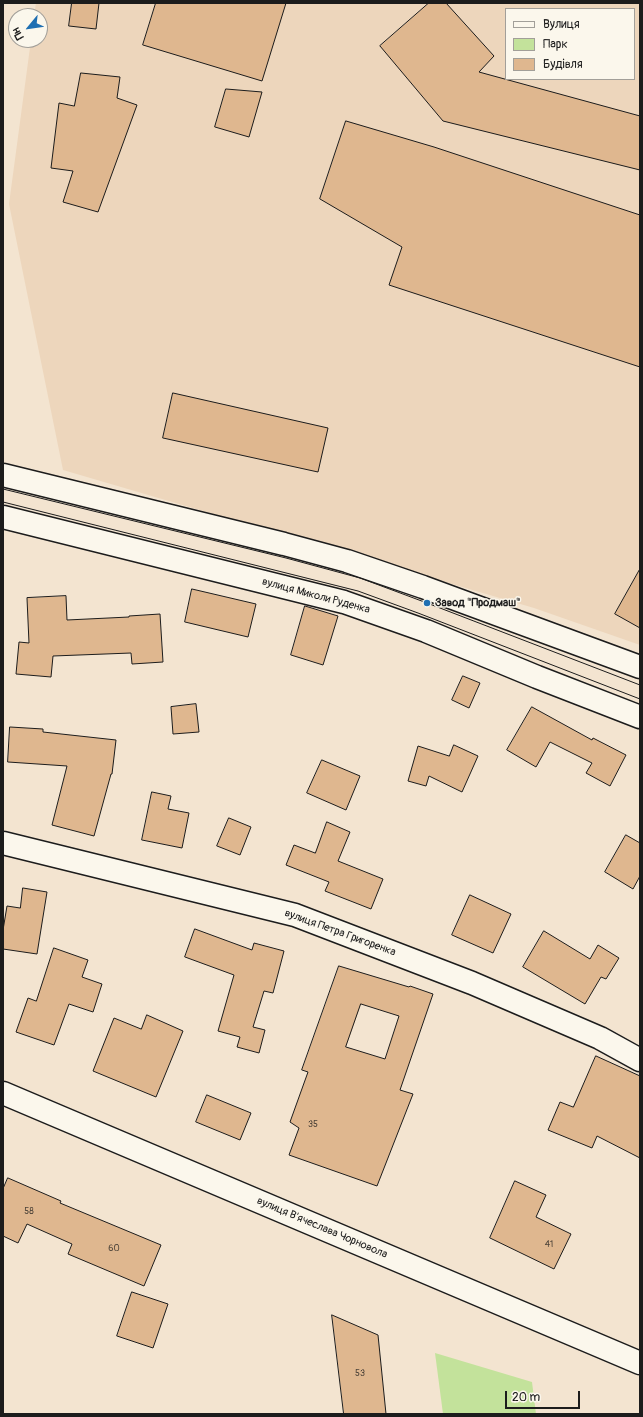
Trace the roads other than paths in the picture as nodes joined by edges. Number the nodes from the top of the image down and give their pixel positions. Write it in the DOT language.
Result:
graph roads {
  1 [pos="3,474"];
  2 [pos="3,517"];
  3 [pos="640,666"];
  4 [pos="640,717"];
  5 [pos="3,843"];
  6 [pos="640,1060"];
  7 [pos="3,1093"];
  8 [pos="640,1363"];
  1 -- 3 [label="street"];
  2 -- 4 [label="street, вулиця Миколи Руденка"];
  5 -- 6 [label="street, вулиця Петра Григоренка"];
  7 -- 8 [label="street, вулиця В'ячеслава Чорновола"];
}
